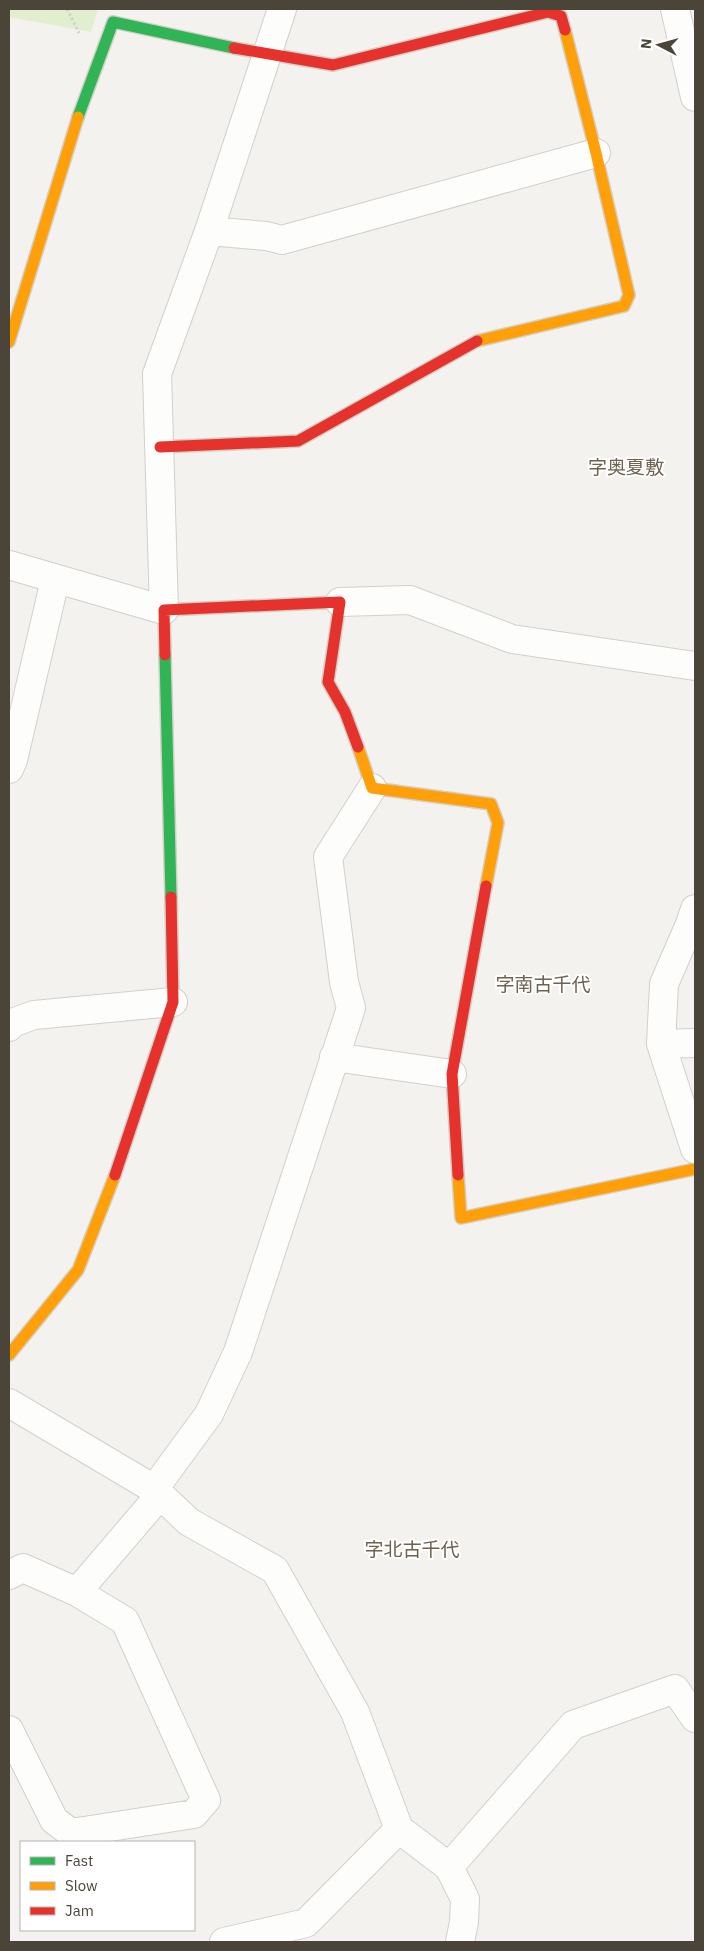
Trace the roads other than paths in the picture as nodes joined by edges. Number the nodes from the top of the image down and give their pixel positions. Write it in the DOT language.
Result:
graph roads {
  1 [pos="282,9"];
  2 [pos="675,9"];
  3 [pos="116,15"];
  4 [pos="267,55"];
  5 [pos="695,97"];
  6 [pos="596,153"];
  7 [pos="209,231"];
  8 [pos="9,342"];
  9 [pos="160,446"];
  10 [pos="9,565"];
  11 [pos="55,580"];
  12 [pos="340,602"];
  13 [pos="164,610"];
  14 [pos="695,666"];
  15 [pos="9,769"];
  16 [pos="372,788"];
  17 [pos="695,909"];
  18 [pos="173,1002"];
  19 [pos="9,1027"];
  20 [pos="695,1043"];
  21 [pos="661,1044"];
  22 [pos="334,1057"];
  23 [pos="452,1074"];
  24 [pos="695,1149"];
  25 [pos="695,1169"];
  26 [pos="9,1355"];
  27 [pos="9,1403"];
  28 [pos="157,1492"];
  29 [pos="9,1575"];
  30 [pos="77,1592"];
  31 [pos="695,1718"];
  32 [pos="9,1730"];
  33 [pos="399,1829"];
  34 [pos="448,1867"];
  35 [pos="224,1942"];
  36 [pos="460,1942"];
  1 -- 4 [label="street"];
  2 -- 5 [label="street"];
  3 -- 4 [label="street"];
  3 -- 8 [label="street"];
  4 -- 6 [label="street"];
  4 -- 7 [label="street"];
  6 -- 7 [label="street"];
  6 -- 9 [label="street"];
  7 -- 9 [label="street"];
  9 -- 13 [label="street"];
  10 -- 11 [label="street"];
  11 -- 13 [label="street"];
  11 -- 15 [label="street"];
  12 -- 13 [label="street"];
  12 -- 14 [label="street"];
  12 -- 16 [label="street"];
  13 -- 18 [label="street"];
  16 -- 22 [label="street"];
  16 -- 23 [label="street"];
  17 -- 21 [label="street"];
  18 -- 19 [label="street"];
  18 -- 26 [label="street"];
  20 -- 21 [label="street"];
  21 -- 24 [label="street"];
  22 -- 23 [label="street"];
  22 -- 28 [label="street"];
  23 -- 25 [label="street"];
  27 -- 28 [label="street"];
  28 -- 30 [label="street"];
  28 -- 33 [label="street"];
  29 -- 30 [label="street"];
  30 -- 32 [label="street"];
  31 -- 34 [label="street"];
  33 -- 34 [label="street"];
  33 -- 35 [label="street"];
  34 -- 36 [label="street"];
}
